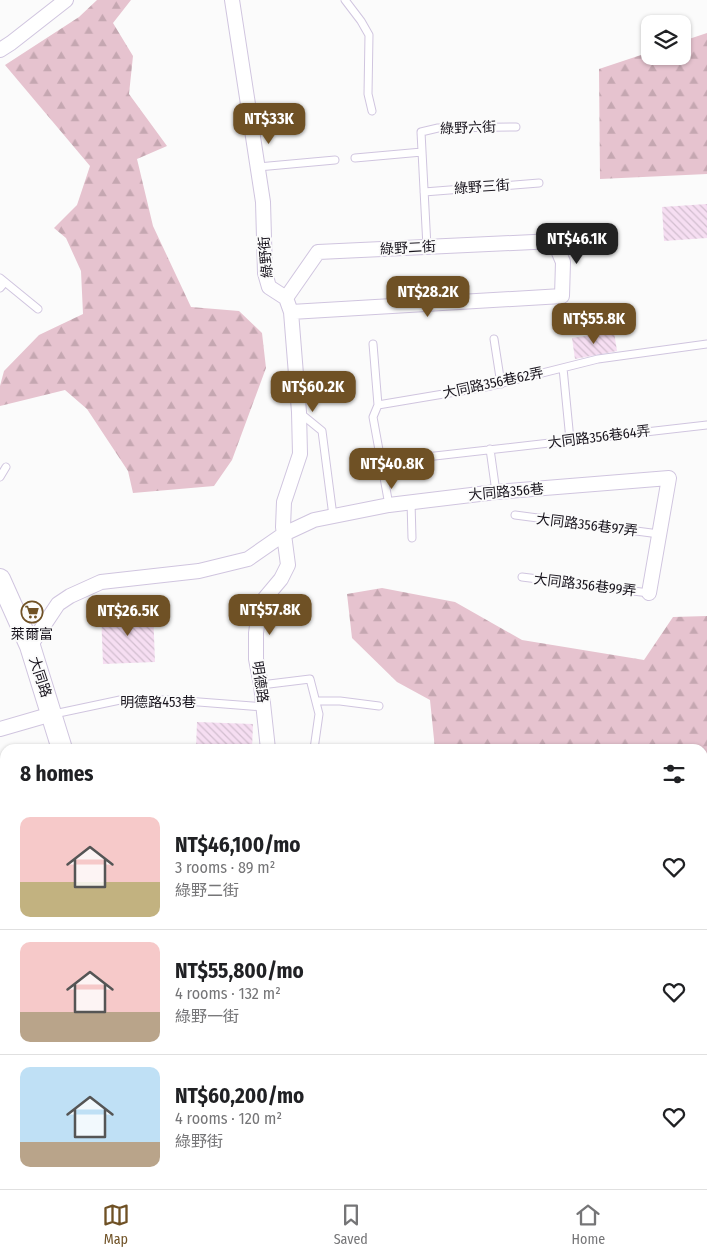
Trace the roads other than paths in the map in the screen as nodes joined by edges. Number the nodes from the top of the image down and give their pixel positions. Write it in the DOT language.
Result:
graph roads {
  1 [pos="66,0"];
  2 [pos="232,0"];
  3 [pos="345,0"];
  4 [pos="0,50"];
  5 [pos="372,111"];
  6 [pos="516,127"];
  7 [pos="422,152"];
  8 [pos="355,158"];
  9 [pos="335,160"];
  10 [pos="258,167"];
  11 [pos="539,183"];
  12 [pos="424,192"];
  13 [pos="427,247"];
  14 [pos="3,280"];
  15 [pos="0,288"];
  16 [pos="286,298"];
  17 [pos="38,309"];
  18 [pos="292,312"];
  19 [pos="494,339"];
  20 [pos="372,344"];
  21 [pos="707,344"];
  22 [pos="563,368"];
  23 [pos="501,384"];
  24 [pos="378,405"];
  25 [pos="299,412"];
  26 [pos="707,425"];
  27 [pos="570,440"];
  28 [pos="490,450"];
  29 [pos="426,457"];
  30 [pos="6,467"];
  31 [pos="0,478"];
  32 [pos="496,492"];
  33 [pos="412,502"];
  34 [pos="389,504"];
  35 [pos="515,515"];
  36 [pos="333,516"];
  37 [pos="284,534"];
  38 [pos="659,534"];
  39 [pos="412,538"];
  40 [pos="522,577"];
  41 [pos="0,579"];
  42 [pos="649,593"];
  43 [pos="30,646"];
  44 [pos="262,684"];
  45 [pos="316,701"];
  46 [pos="379,706"];
  47 [pos="264,707"];
  48 [pos="52,714"];
  49 [pos="0,729"];
  50 [pos="61,744"];
  51 [pos="268,744"];
  52 [pos="315,744"];
  1 -- 4 [label="street"];
  2 -- 10 [label="street, 綠野街"];
  3 -- 5 [label="lane"];
  6 -- 7 [label="lane, 綠野六街"];
  7 -- 8 [label="lane"];
  7 -- 12 [label="lane"];
  9 -- 10 [label="lane"];
  10 -- 16 [label="street, 綠野街"];
  11 -- 12 [label="lane, 綠野三街"];
  12 -- 13 [label="lane"];
  13 -- 16 [label="street, 綠野二街"];
  13 -- 18 [label="street, 綠野二街"];
  14 -- 15 [label="lane"];
  14 -- 17 [label="lane"];
  16 -- 18 [label="street, 綠野街"];
  18 -- 25 [label="street, 綠野街"];
  19 -- 23 [label="lane"];
  20 -- 24 [label="lane"];
  21 -- 22 [label="lane, 大同路356巷62弄"];
  22 -- 23 [label="lane, 大同路356巷62弄"];
  22 -- 27 [label="lane"];
  23 -- 24 [label="lane, 大同路356巷62弄"];
  24 -- 34 [label="lane"];
  25 -- 36 [label="lane"];
  25 -- 37 [label="street, 綠野街"];
  26 -- 27 [label="lane, 大同路356巷64弄"];
  27 -- 28 [label="lane, 大同路356巷64弄"];
  28 -- 29 [label="lane, 大同路356巷64弄"];
  28 -- 32 [label="lane"];
  30 -- 31 [label="lane"];
  32 -- 33 [label="street, 大同路356巷"];
  32 -- 38 [label="street, 大同路356巷"];
  33 -- 34 [label="street, 大同路356巷"];
  33 -- 39 [label="lane"];
  34 -- 36 [label="street, 大同路356巷"];
  35 -- 38 [label="lane, 大同路356巷97弄"];
  36 -- 37 [label="street, 大同路356巷"];
  37 -- 43 [label="street, 大同路356巷"];
  37 -- 44 [label="street, 明德路"];
  38 -- 42 [label="street, 大同路356巷"];
  40 -- 42 [label="lane, 大同路356巷99弄"];
  41 -- 43 [label="street, 大同路"];
  43 -- 48 [label="street, 大同路"];
  44 -- 45 [label="lane"];
  44 -- 47 [label="street, 明德路"];
  45 -- 46 [label="lane"];
  45 -- 52 [label="lane"];
  47 -- 48 [label="lane, 明德路453巷"];
  47 -- 51 [label="street, 明德路"];
  48 -- 49 [label="street"];
  48 -- 50 [label="street, 大同路"];
}
